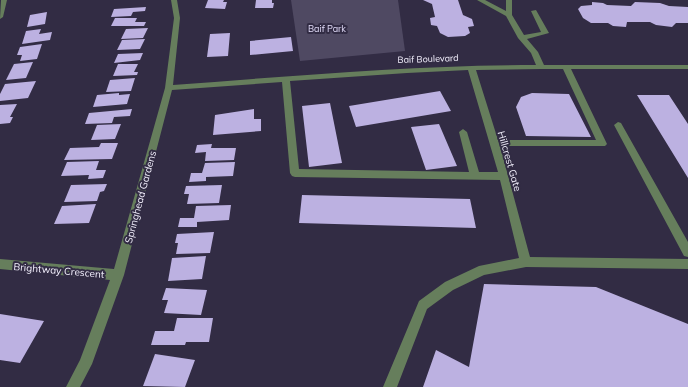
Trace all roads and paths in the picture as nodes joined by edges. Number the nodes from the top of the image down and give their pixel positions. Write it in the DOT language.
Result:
graph roads {
  1 [pos="4,0"];
  2 [pos="174,0"];
  3 [pos="480,0"];
  4 [pos="509,0"];
  5 [pos="534,11"];
  6 [pos="509,15"];
  7 [pos="0,16"];
  8 [pos="522,38"];
  9 [pos="541,66"];
  10 [pos="471,67"];
  11 [pos="566,67"];
  12 [pos="688,67"];
  13 [pos="286,78"];
  14 [pos="169,88"];
  15 [pos="618,125"];
  16 [pos="463,132"];
  17 [pos="494,143"];
  18 [pos="475,176"];
  19 [pos="504,176"];
  20 [pos="688,252"];
  21 [pos="526,262"];
  22 [pos="0,264"];
  23 [pos="688,264"];
  24 [pos="118,275"];
  25 [pos="73,387"];
  26 [pos="390,387"];
  1 -- 7 [label="street"];
  2 -- 14 [label="street, Springhead Gardens"];
  3 -- 6 [label="street"];
  4 -- 6 [label="street"];
  5 -- 8 [label="street"];
  6 -- 8 [label="street"];
  8 -- 9 [label="street"];
  9 -- 10 [label="street, Baif Boulevard"];
  9 -- 11 [label="street, Baif Boulevard"];
  10 -- 13 [label="street, Baif Boulevard"];
  10 -- 17 [label="street, Hillcrest Gate"];
  11 -- 12 [label="street, Baif Boulevard"];
  11 -- 17 [label="street"];
  13 -- 14 [label="street, Baif Boulevard"];
  13 -- 18 [label="street"];
  14 -- 24 [label="street, Springhead Gardens"];
  15 -- 20 [label="street"];
  16 -- 18 [label="street"];
  17 -- 19 [label="street, Hillcrest Gate"];
  18 -- 19 [label="street"];
  19 -- 21 [label="street, Hillcrest Gate"];
  21 -- 23 [label="street"];
  21 -- 26 [label="street"];
  22 -- 24 [label="street, Brightway Crescent"];
  24 -- 25 [label="street, Springhead Gardens"];
}
